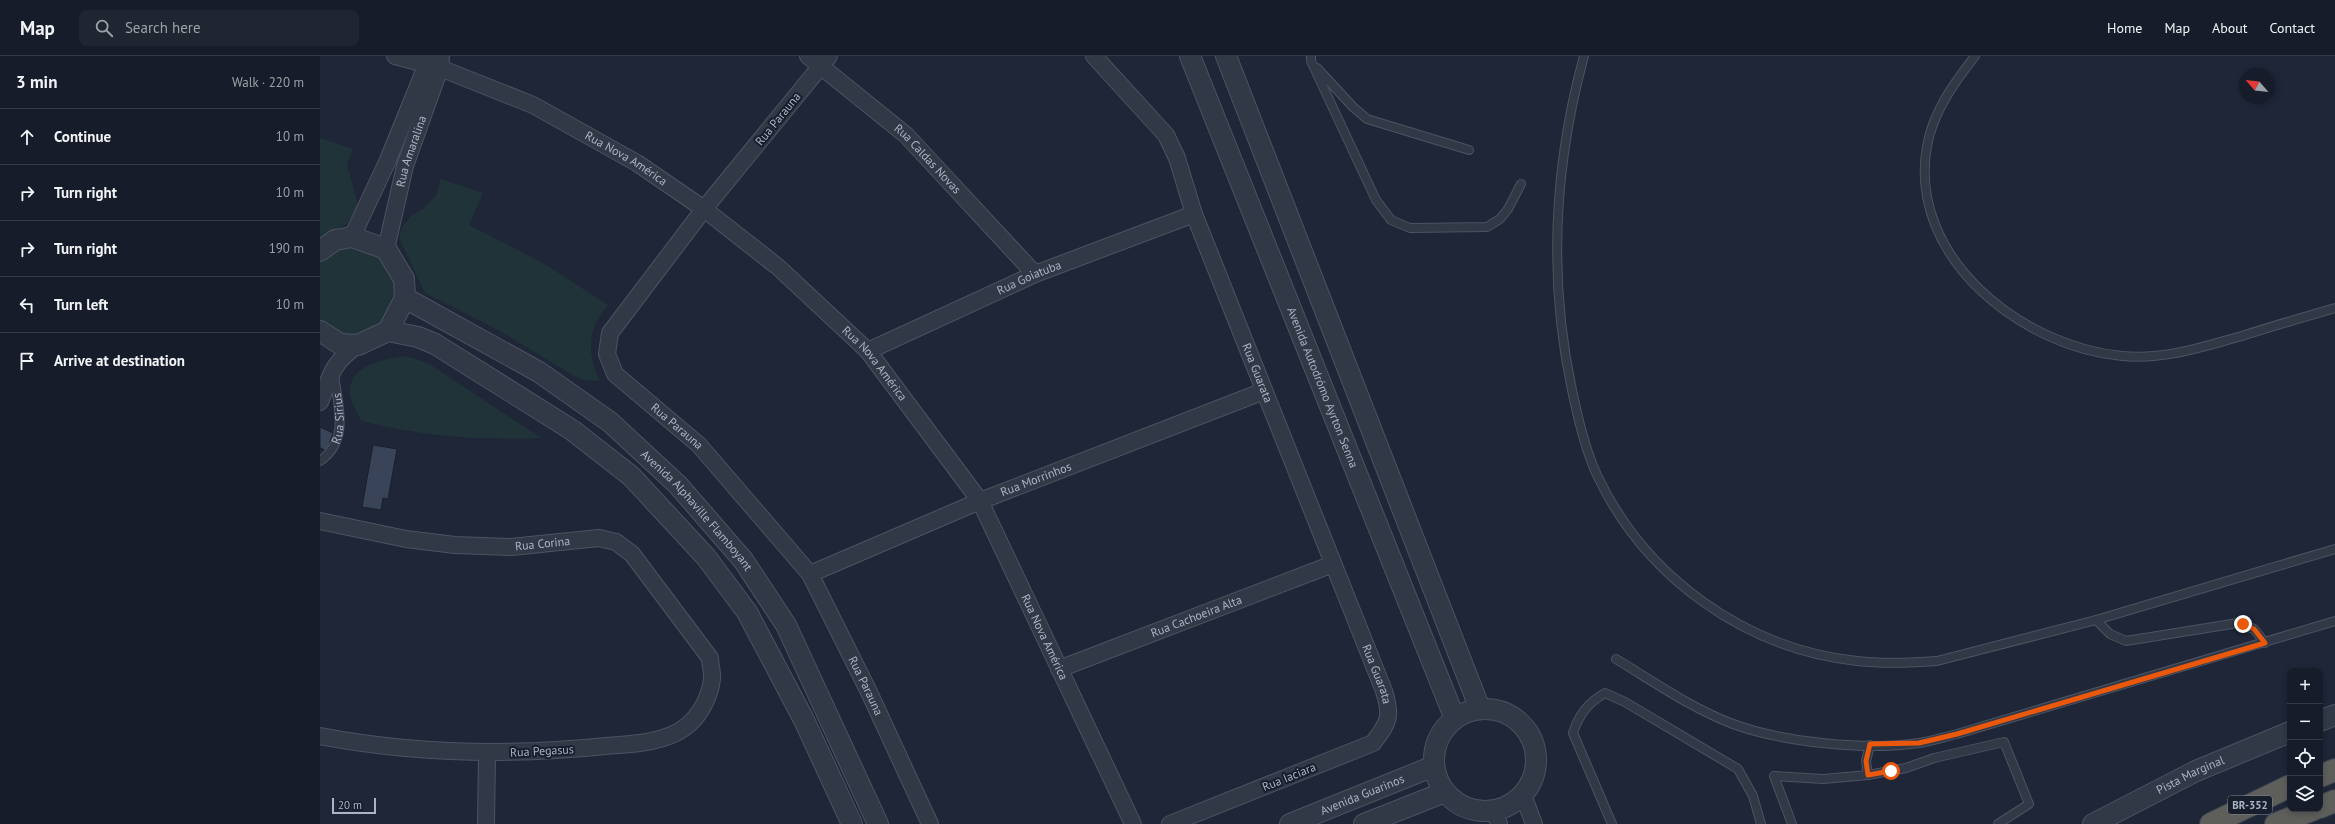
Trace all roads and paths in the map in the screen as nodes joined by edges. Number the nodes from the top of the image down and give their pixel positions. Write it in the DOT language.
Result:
graph roads {
  1 [pos="395,56"];
  2 [pos="808,56"];
  3 [pos="1094,56"];
  4 [pos="1190,56"];
  5 [pos="1226,56"];
  6 [pos="1584,56"];
  7 [pos="1975,56"];
  8 [pos="1311,59"];
  9 [pos="435,61"];
  10 [pos="825,61"];
  11 [pos="1469,150"];
  12 [pos="1520,184"];
  13 [pos="704,209"];
  14 [pos="1194,214"];
  15 [pos="352,237"];
  16 [pos="386,249"];
  17 [pos="320,251"];
  18 [pos="1035,274"];
  19 [pos="405,298"];
  20 [pos="2335,308"];
  21 [pos="320,331"];
  22 [pos="388,331"];
  23 [pos="358,345"];
  24 [pos="868,351"];
  25 [pos="333,368"];
  26 [pos="1264,391"];
  27 [pos="320,402"];
  28 [pos="320,461"];
  29 [pos="980,501"];
  30 [pos="320,521"];
  31 [pos="2335,549"];
  32 [pos="1333,564"];
  33 [pos="810,574"];
  34 [pos="2096,620"];
  35 [pos="2335,621"];
  36 [pos="2265,643"];
  37 [pos="710,658"];
  38 [pos="1616,659"];
  39 [pos="1059,669"];
  40 [pos="1480,709"];
  41 [pos="1390,711"];
  42 [pos="2335,715"];
  43 [pos="1455,719"];
  44 [pos="2323,720"];
  45 [pos="2287,733"];
  46 [pos="320,736"];
  47 [pos="1870,744"];
  48 [pos="487,754"];
  49 [pos="1434,766"];
  50 [pos="2335,770"];
  51 [pos="1868,775"];
  52 [pos="2323,775"];
  53 [pos="2287,787"];
  54 [pos="1445,792"];
  55 [pos="1523,795"];
  56 [pos="2335,801"];
  57 [pos="2323,806"];
  58 [pos="2306,812"];
  59 [pos="1496,817"];
  60 [pos="874,823"];
  61 [pos="486,824"];
  62 [pos="852,824"];
  63 [pos="930,824"];
  64 [pos="1133,824"];
  65 [pos="1170,824"];
  66 [pos="1290,824"];
  67 [pos="1364,824"];
  68 [pos="1534,824"];
  69 [pos="1612,824"];
  70 [pos="1761,824"];
  71 [pos="1792,824"];
  72 [pos="1998,824"];
  73 [pos="2093,824"];
  74 [pos="2210,824"];
  75 [pos="2276,824"];
  1 -- 9 [label="street, Rua Nova América"];
  2 -- 10 [label="street, Rua Caldas Novas"];
  3 -- 14 [label="street, Rua Guarata"];
  4 -- 43 [label="street, Avenida Autodrómo Ayrton Senna"];
  5 -- 40 [label="street"];
  6 -- 34 [label="lane"];
  7 -- 20 [label="lane"];
  8 -- 11 [label="lane"];
  8 -- 12 [label="lane"];
  9 -- 13 [label="street, Rua Nova América"];
  9 -- 15 [label="street, Rua Amaralina"];
  9 -- 16 [label="street, Rua Amaralina"];
  10 -- 13 [label="street, Rua Parauna"];
  10 -- 18 [label="street, Rua Caldas Novas"];
  13 -- 24 [label="street, Rua Nova América"];
  13 -- 33 [label="street, Rua Parauna"];
  14 -- 18 [label="street, Rua Goiatuba"];
  14 -- 26 [label="street, Rua Guarata"];
  15 -- 16 [label="street"];
  15 -- 17 [label="street"];
  16 -- 19 [label="street"];
  18 -- 24 [label="street, Rua Goiatuba"];
  19 -- 22 [label="street"];
  19 -- 60 [label="street, Avenida Alphaville Flamboyant"];
  21 -- 23 [label="street"];
  22 -- 23 [label="street"];
  22 -- 62 [label="street, Avenida Alphaville Flamboyant"];
  23 -- 25 [label="street, Rua Sirius"];
  24 -- 29 [label="street, Rua Nova América"];
  25 -- 27 [label="street, Rua Sirius"];
  25 -- 28 [label="lane, Rua Sirius"];
  26 -- 29 [label="street, Rua Morrinhos"];
  26 -- 32 [label="street, Rua Guarata"];
  29 -- 33 [label="street, Rua Morrinhos"];
  29 -- 39 [label="street, Rua Nova América"];
  30 -- 37 [label="street, Rua Corina"];
  31 -- 34 [label="lane"];
  32 -- 39 [label="street, Rua Cachoeira Alta"];
  32 -- 41 [label="street, Rua Guarata"];
  33 -- 63 [label="street, Rua Parauna"];
  34 -- 36 [label="lane"];
  35 -- 36 [label="lane"];
  36 -- 47 [label="lane"];
  37 -- 48 [label="street, Rua Pegasus"];
  38 -- 47 [label="lane"];
  39 -- 64 [label="street, Rua Nova América"];
  40 -- 43 [label="street"];
  40 -- 55 [label="street"];
  41 -- 65 [label="street, Rua Iaciara"];
  42 -- 44 [label="street"];
  43 -- 49 [label="street"];
  45 -- 73 [label="street, Pista Marginal"];
  46 -- 48 [label="street, Rua Pegasus"];
  47 -- 51 [label="lane"];
  48 -- 61 [label="street"];
  49 -- 54 [label="street"];
  49 -- 66 [label="street, Avenida Guarinos"];
  50 -- 52 [label="highway"];
  51 -- 71 [label="lane"];
  51 -- 72 [label="lane"];
  53 -- 74 [label="highway, BR-352"];
  54 -- 59 [label="street"];
  54 -- 67 [label="street"];
  55 -- 59 [label="street"];
  55 -- 68 [label="street"];
  56 -- 57 [label="highway"];
  58 -- 75 [label="highway, BR-352"];
  69 -- 70 [label="lane"];
}
